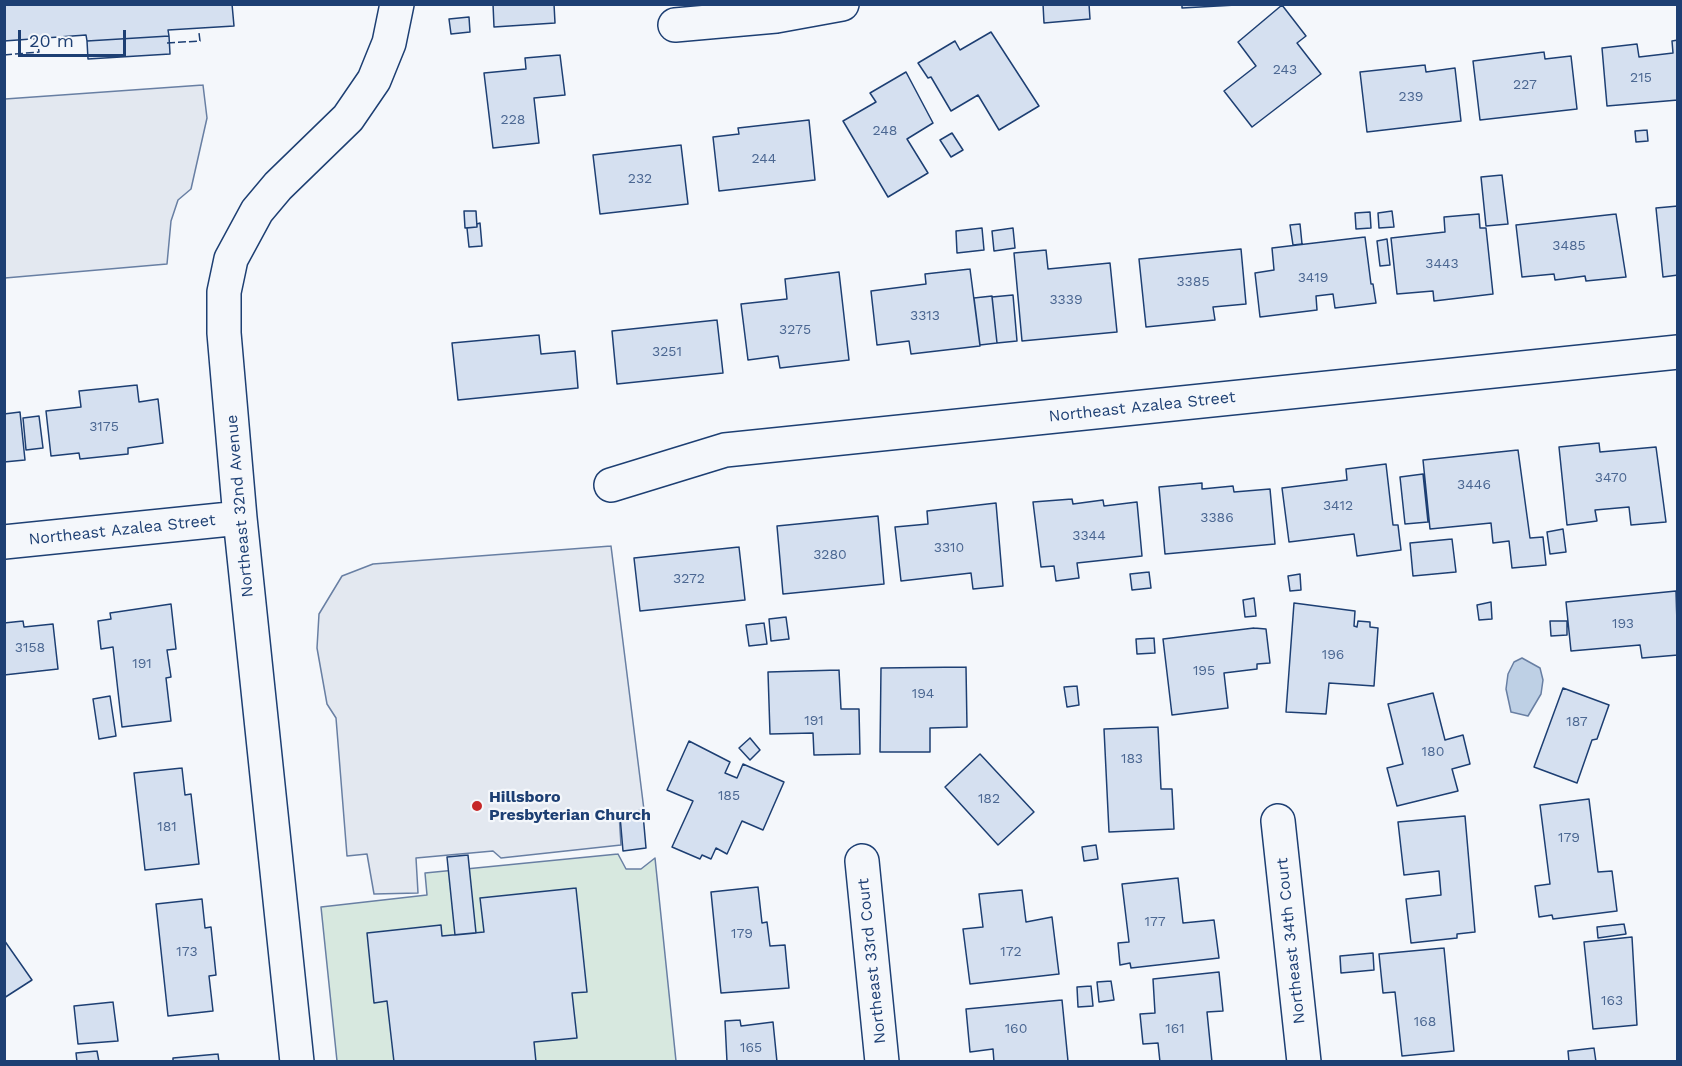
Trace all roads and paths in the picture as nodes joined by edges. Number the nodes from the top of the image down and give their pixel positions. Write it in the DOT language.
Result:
graph roads {
  1 [pos="397,4"];
  2 [pos="842,4"];
  3 [pos="675,25"];
  4 [pos="1677,352"];
  5 [pos="611,485"];
  6 [pos="240,518"];
  7 [pos="4,542"];
  8 [pos="1278,821"];
  9 [pos="862,861"];
  10 [pos="297,1062"];
  11 [pos="882,1062"];
  12 [pos="1304,1062"];
  1 -- 6 [label="street, Northeast 32nd Avenue"];
  2 -- 3 [label="street"];
  4 -- 5 [label="street, Northeast Azalea Street"];
  6 -- 7 [label="street, Northeast Azalea Street"];
  6 -- 10 [label="street, Northeast 32nd Avenue"];
  8 -- 12 [label="street, Northeast 34th Court"];
  9 -- 11 [label="street, Northeast 33rd Court"];
}
